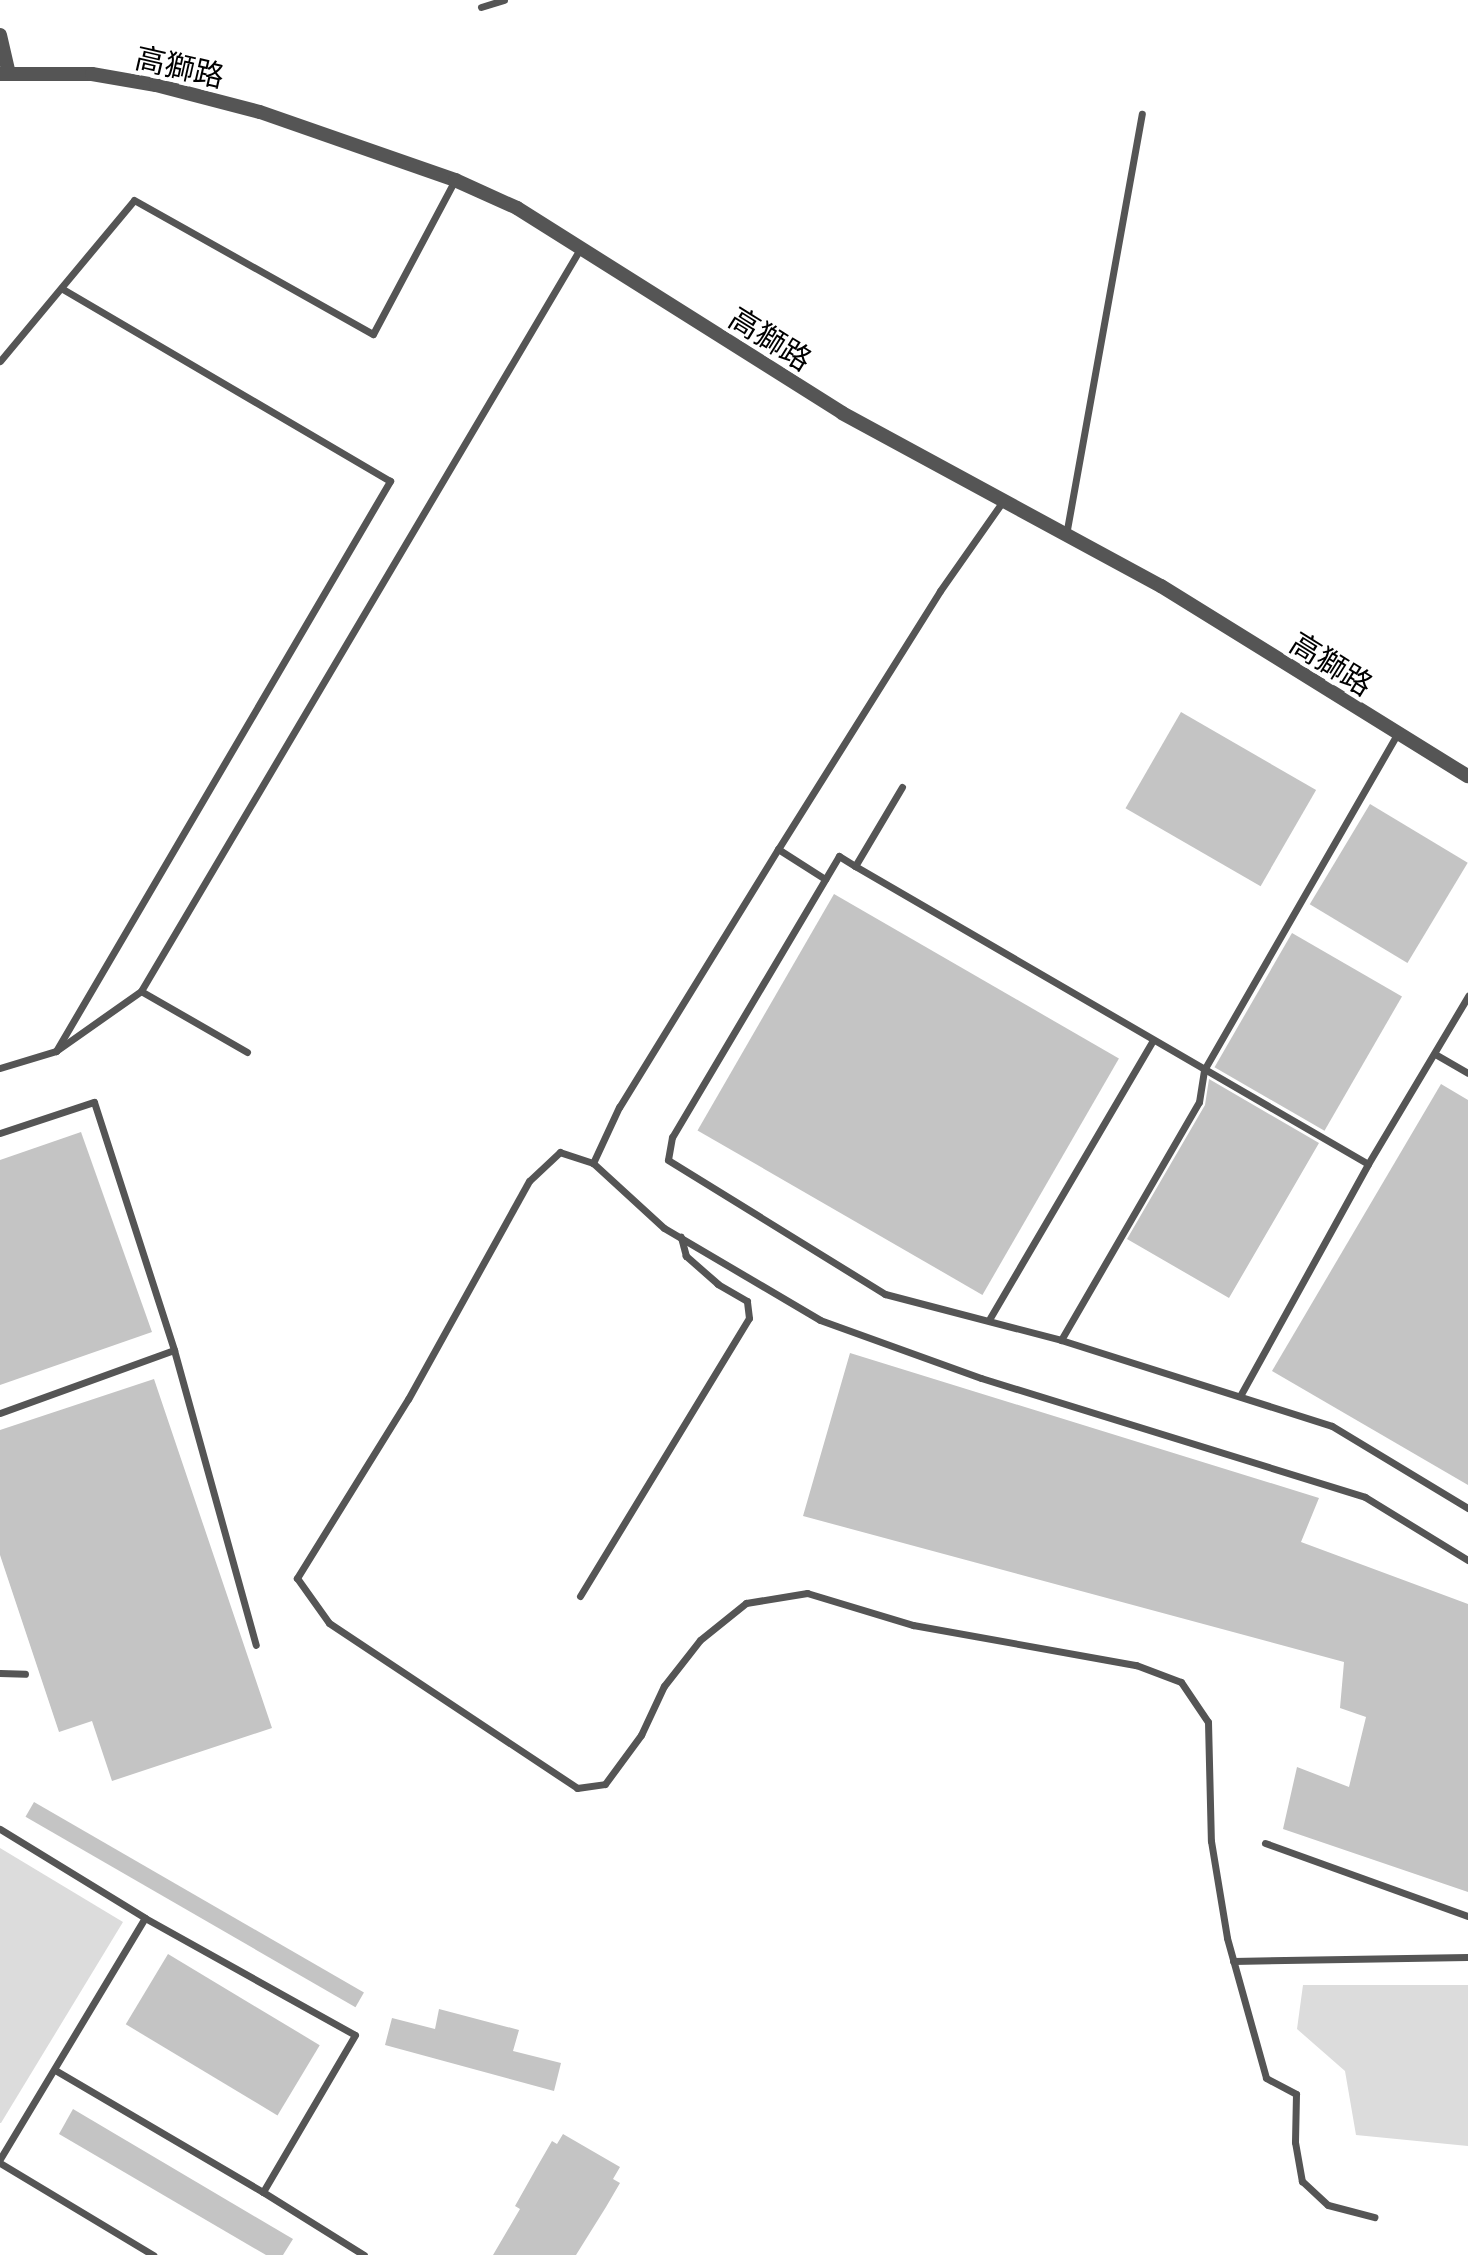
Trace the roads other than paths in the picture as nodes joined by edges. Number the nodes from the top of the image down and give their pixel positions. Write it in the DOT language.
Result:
graph roads {
  1 [pos="504,0"];
  2 [pos="481,7"];
  3 [pos="0,35"];
  4 [pos="4,74"];
  5 [pos="1142,114"];
  6 [pos="455,180"];
  7 [pos="581,247"];
  8 [pos="61,288"];
  9 [pos="0,361"];
  10 [pos="1003,501"];
  11 [pos="1066,535"];
  12 [pos="1397,734"];
  13 [pos="1468,776"];
  14 [pos="902,787"];
  15 [pos="778,849"];
  16 [pos="855,866"];
  17 [pos="825,879"];
  18 [pos="141,991"];
  19 [pos="1468,996"];
  20 [pos="1153,1040"];
  21 [pos="56,1051"];
  22 [pos="247,1052"];
  23 [pos="1435,1054"];
  24 [pos="0,1068"];
  25 [pos="1204,1070"];
  26 [pos="1468,1073"];
  27 [pos="0,1133"];
  28 [pos="593,1163"];
  29 [pos="1368,1164"];
  30 [pos="681,1237"];
  31 [pos="990,1318"];
  32 [pos="1061,1340"];
  33 [pos="174,1350"];
  34 [pos="1240,1396"];
  35 [pos="0,1413"];
  36 [pos="1468,1508"];
  37 [pos="1468,1560"];
  38 [pos="580,1596"];
  39 [pos="256,1645"];
  40 [pos="0,1673"];
  41 [pos="25,1674"];
  42 [pos="0,1829"];
  43 [pos="1265,1843"];
  44 [pos="1468,1916"];
  45 [pos="145,1918"];
  46 [pos="1468,1957"];
  47 [pos="1233,1961"];
  48 [pos="55,2070"];
  49 [pos="0,2161"];
  50 [pos="263,2192"];
  51 [pos="1374,2217"];
  52 [pos="153,2255"];
  53 [pos="364,2255"];
  1 -- 2 [label="lane"];
  3 -- 4 [label="street"];
  4 -- 6 [label="street, 高獅路"];
  5 -- 11 [label="lane"];
  6 -- 7 [label="street, 高獅路"];
  6 -- 8 [label="lane"];
  7 -- 10 [label="street, 高獅路"];
  7 -- 18 [label="lane"];
  8 -- 9 [label="lane"];
  8 -- 21 [label="lane"];
  10 -- 11 [label="street, 高獅路"];
  10 -- 15 [label="lane"];
  11 -- 12 [label="street, 高獅路"];
  12 -- 13 [label="street, 高獅路"];
  12 -- 25 [label="lane"];
  14 -- 16 [label="lane"];
  15 -- 17 [label="lane"];
  15 -- 28 [label="lane"];
  16 -- 17 [label="lane"];
  16 -- 20 [label="lane"];
  17 -- 31 [label="lane"];
  18 -- 21 [label="lane"];
  18 -- 22 [label="lane"];
  19 -- 23 [label="lane"];
  20 -- 25 [label="lane"];
  20 -- 31 [label="lane"];
  21 -- 24 [label="lane"];
  23 -- 26 [label="lane"];
  23 -- 29 [label="lane"];
  25 -- 29 [label="lane"];
  25 -- 32 [label="lane"];
  27 -- 33 [label="lane"];
  28 -- 30 [label="lane"];
  28 -- 47 [label="lane"];
  29 -- 34 [label="lane"];
  30 -- 37 [label="lane"];
  30 -- 38 [label="lane"];
  31 -- 32 [label="lane"];
  32 -- 34 [label="lane"];
  33 -- 35 [label="lane"];
  33 -- 39 [label="lane"];
  34 -- 36 [label="lane"];
  40 -- 41 [label="lane"];
  42 -- 45 [label="lane"];
  43 -- 44 [label="lane"];
  45 -- 48 [label="lane"];
  45 -- 50 [label="lane"];
  46 -- 47 [label="lane"];
  47 -- 51 [label="lane"];
  48 -- 49 [label="lane"];
  48 -- 50 [label="lane"];
  49 -- 52 [label="lane"];
  50 -- 53 [label="lane"];
}
